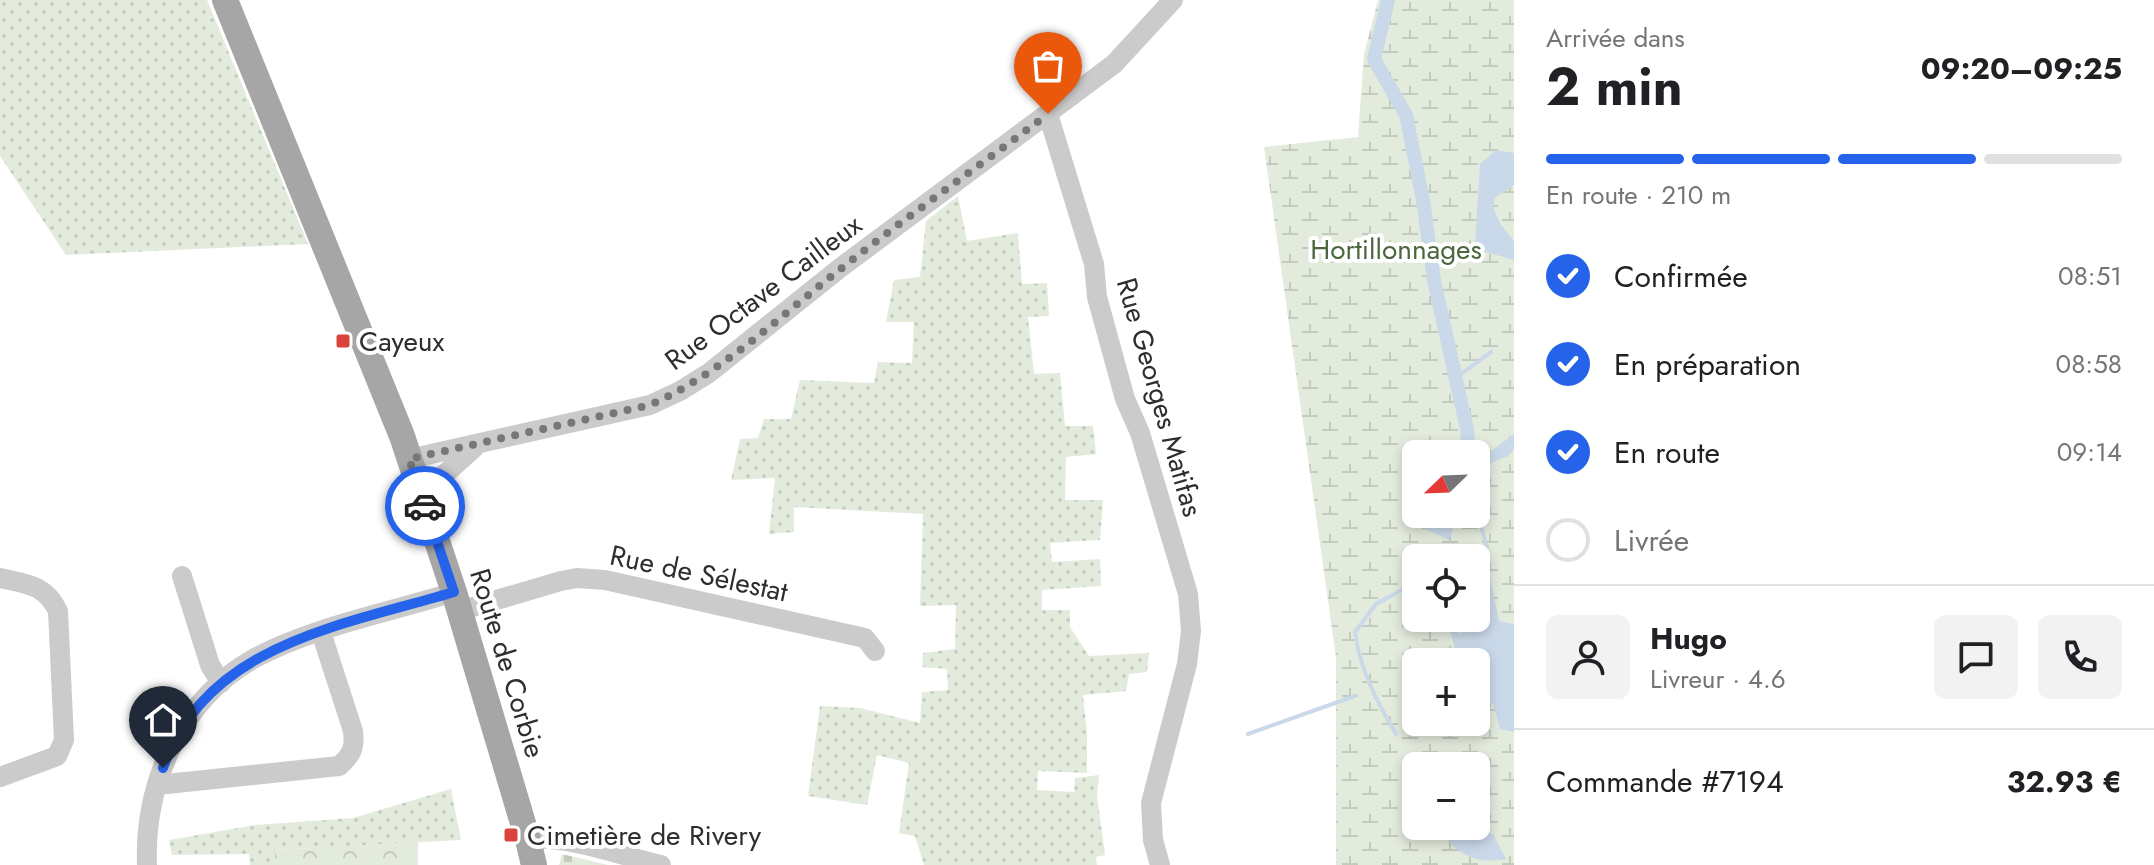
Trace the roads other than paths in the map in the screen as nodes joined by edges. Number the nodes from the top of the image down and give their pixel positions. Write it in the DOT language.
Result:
graph roads {
  1 [pos="225,0"];
  2 [pos="1173,0"];
  3 [pos="1048,114"];
  4 [pos="478,444"];
  5 [pos="409,459"];
  6 [pos="419,489"];
  7 [pos="182,576"];
  8 [pos="0,578"];
  9 [pos="456,602"];
  10 [pos="321,632"];
  11 [pos="875,651"];
  12 [pos="221,683"];
  13 [pos="0,777"];
  14 [pos="157,785"];
  15 [pos="531,852"];
  16 [pos="147,865"];
  17 [pos="661,865"];
  18 [pos="1160,865"];
  1 -- 5 [label="main road, Route de Corbie"];
  2 -- 3 [label="street"];
  3 -- 4 [label="street, Rue Octave Cailleux"];
  3 -- 18 [label="street, Rue Georges Matifas"];
  4 -- 5 [label="street, Rue Octave Cailleux"];
  4 -- 6 [label="street"];
  5 -- 6 [label="main road, Route de Corbie"];
  6 -- 9 [label="main road, Route de Corbie"];
  7 -- 12 [label="street"];
  8 -- 13 [label="street"];
  9 -- 10 [label="street, Rue de Sélestat"];
  9 -- 11 [label="street, Rue de Sélestat"];
  9 -- 15 [label="main road, Route de Corbie"];
  10 -- 12 [label="street, Rue de Sélestat"];
  10 -- 14 [label="street"];
  12 -- 14 [label="street, Rue de Sélestat"];
  14 -- 16 [label="street, Rue de Sélestat"];
  15 -- 17 [label="street"];
}
